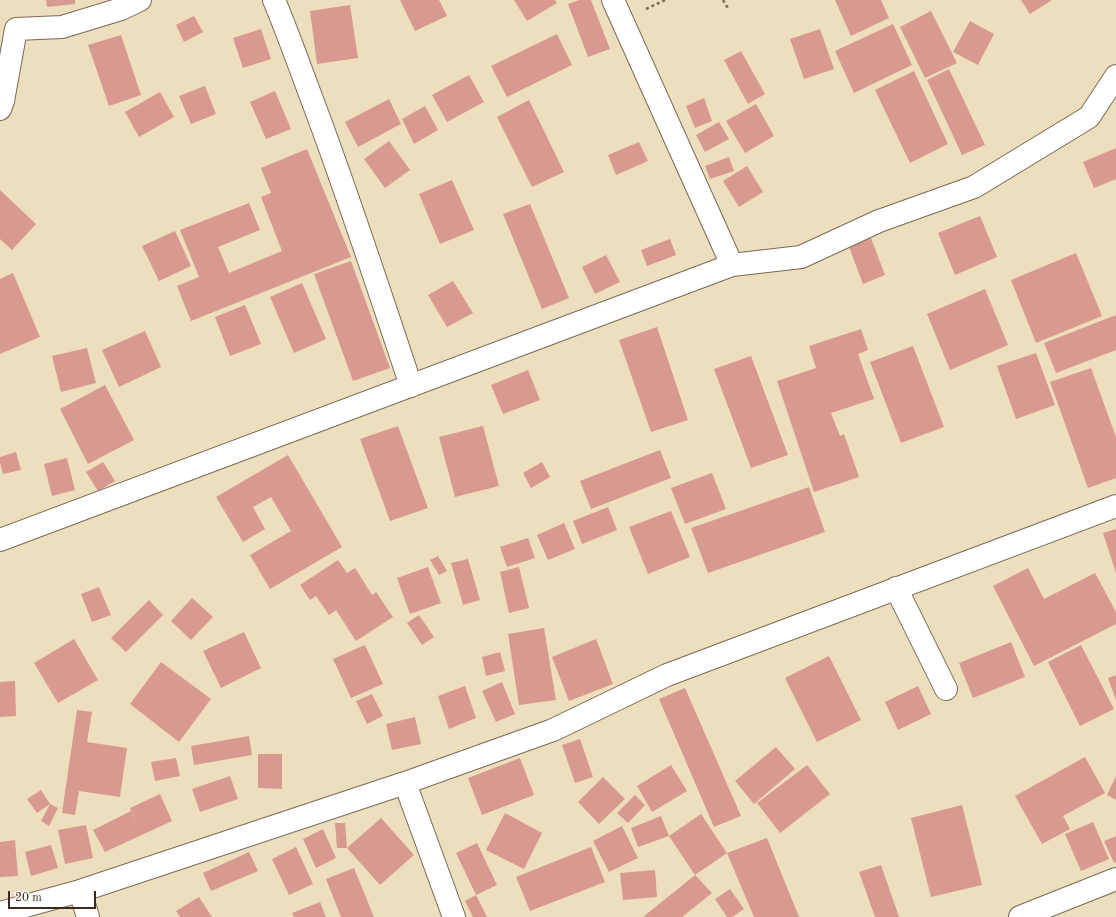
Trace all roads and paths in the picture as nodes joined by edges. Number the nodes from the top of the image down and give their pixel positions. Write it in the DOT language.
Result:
graph roads {
  1 [pos="140,0"];
  2 [pos="274,0"];
  3 [pos="613,0"];
  4 [pos="724,0"];
  5 [pos="729,10"];
  6 [pos="1116,76"];
  7 [pos="0,109"];
  8 [pos="732,265"];
  9 [pos="411,386"];
  10 [pos="1116,506"];
  11 [pos="0,540"];
  12 [pos="896,588"];
  13 [pos="946,689"];
  14 [pos="405,783"];
  15 [pos="1116,879"];
  16 [pos="80,891"];
  17 [pos="0,913"];
  18 [pos="88,917"];
  19 [pos="454,917"];
  20 [pos="1020,917"];
  1 -- 7 [label="street"];
  2 -- 9 [label="street"];
  3 -- 8 [label="street"];
  4 -- 5 [label="path"];
  6 -- 8 [label="street"];
  8 -- 9 [label="street"];
  9 -- 11 [label="street"];
  10 -- 12 [label="street"];
  12 -- 13 [label="street"];
  12 -- 14 [label="street"];
  14 -- 16 [label="street"];
  14 -- 19 [label="street"];
  15 -- 20 [label="street"];
  16 -- 17 [label="street"];
  16 -- 18 [label="street"];
}
